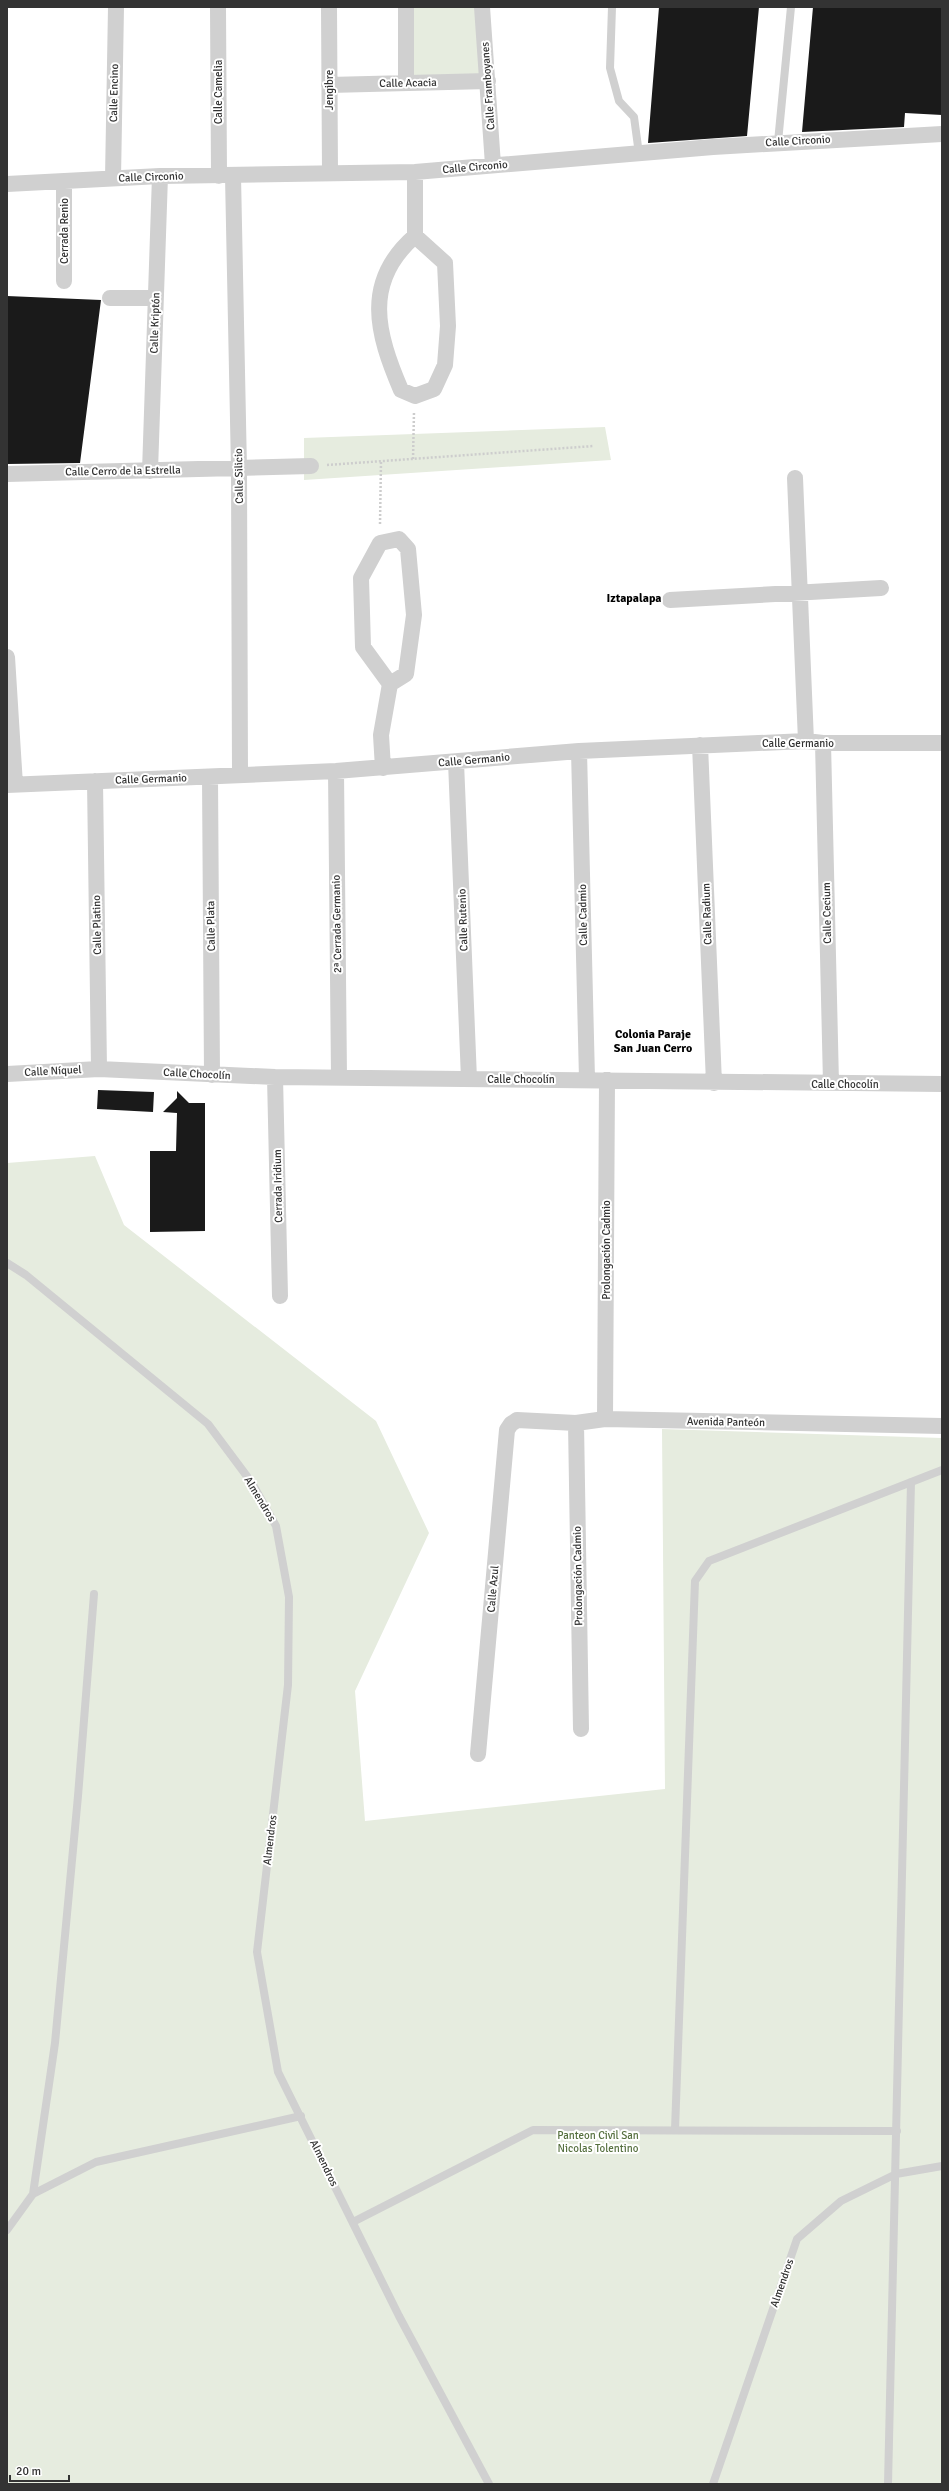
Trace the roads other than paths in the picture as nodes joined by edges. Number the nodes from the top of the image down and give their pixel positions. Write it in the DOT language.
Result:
graph roads {
  1 [pos="116,7"];
  2 [pos="218,7"];
  3 [pos="329,7"];
  4 [pos="406,7"];
  5 [pos="482,7"];
  6 [pos="612,7"];
  7 [pos="791,7"];
  8 [pos="488,81"];
  9 [pos="406,84"];
  10 [pos="329,85"];
  11 [pos="942,134"];
  12 [pos="778,142"];
  13 [pos="639,154"];
  14 [pos="493,165"];
  15 [pos="415,172"];
  16 [pos="330,173"];
  17 [pos="160,176"];
  18 [pos="226,176"];
  19 [pos="113,178"];
  20 [pos="64,181"];
  21 [pos="7,184"];
  22 [pos="415,236"];
  23 [pos="64,282"];
  24 [pos="110,298"];
  25 [pos="155,298"];
  26 [pos="311,466"];
  27 [pos="239,469"];
  28 [pos="150,471"];
  29 [pos="7,474"];
  30 [pos="795,478"];
  31 [pos="881,588"];
  32 [pos="800,592"];
  33 [pos="670,600"];
  34 [pos="7,657"];
  35 [pos="390,684"];
  36 [pos="806,741"];
  37 [pos="823,743"];
  38 [pos="942,743"];
  39 [pos="700,745"];
  40 [pos="579,751"];
  41 [pos="456,762"];
  42 [pos="383,768"];
  43 [pos="336,771"];
  44 [pos="240,775"];
  45 [pos="210,777"];
  46 [pos="95,781"];
  47 [pos="11,785"];
  48 [pos="99,1069"];
  49 [pos="7,1074"];
  50 [pos="212,1075"];
  51 [pos="275,1077"];
  52 [pos="339,1077"];
  53 [pos="469,1079"];
  54 [pos="586,1079"];
  55 [pos="607,1080"];
  56 [pos="714,1083"];
  57 [pos="831,1083"];
  58 [pos="942,1084"];
  59 [pos="7,1263"];
  60 [pos="280,1296"];
  61 [pos="605,1420"];
  62 [pos="576,1423"];
  63 [pos="511,1424"];
  64 [pos="942,1426"];
  65 [pos="942,1470"];
  66 [pos="911,1482"];
  67 [pos="94,1594"];
  68 [pos="581,1729"];
  69 [pos="478,1754"];
  70 [pos="301,2116"];
  71 [pos="675,2130"];
  72 [pos="897,2131"];
  73 [pos="942,2166"];
  74 [pos="896,2174"];
  75 [pos="33,2194"];
  76 [pos="353,2222"];
  77 [pos="7,2230"];
  78 [pos="489,2484"];
  79 [pos="713,2484"];
  80 [pos="888,2484"];
  1 -- 19 [label="street, Calle Encino"];
  2 -- 18 [label="street, Calle Camelia"];
  3 -- 10 [label="street, Jengibre"];
  4 -- 9 [label="street"];
  5 -- 8 [label="street, Calle Framboyanes"];
  6 -- 13 [label="lane"];
  7 -- 12 [label="lane"];
  8 -- 9 [label="street, Calle Acacia"];
  8 -- 14 [label="street, Calle Framboyanes"];
  9 -- 10 [label="street, Calle Acacia"];
  10 -- 16 [label="street, Jengibre"];
  11 -- 12 [label="street, Calle Circonio"];
  12 -- 13 [label="street, Calle Circonio"];
  13 -- 14 [label="street, Calle Circonio"];
  14 -- 15 [label="street, Calle Circonio"];
  15 -- 16 [label="street, Calle Circonio"];
  15 -- 22 [label="street"];
  16 -- 18 [label="street, Calle Circonio"];
  17 -- 18 [label="street, Calle Circonio"];
  17 -- 19 [label="street, Calle Circonio"];
  17 -- 25 [label="street, Calle Kriptón"];
  18 -- 27 [label="street, Calle Silicio"];
  19 -- 20 [label="street, Calle Circonio"];
  20 -- 21 [label="street, Calle Circonio"];
  20 -- 23 [label="street, Cerrada Renio"];
  22 -- 22 [label="street"];
  24 -- 25 [label="street"];
  25 -- 28 [label="street, Calle Kriptón"];
  26 -- 27 [label="street, Calle Cerro de la Estrella"];
  27 -- 28 [label="street, Calle Cerro de la Estrella"];
  27 -- 44 [label="street, Calle Silicio"];
  28 -- 29 [label="street, Calle Cerro de la Estrella"];
  30 -- 32 [label="street"];
  31 -- 32 [label="street"];
  32 -- 33 [label="street"];
  32 -- 36 [label="street"];
  34 -- 47 [label="street"];
  35 -- 35 [label="street"];
  35 -- 42 [label="street"];
  36 -- 37 [label="street, Calle Germanio"];
  36 -- 39 [label="street, Calle Germanio"];
  37 -- 38 [label="street, Calle Germanio"];
  37 -- 57 [label="street, Calle Cecium"];
  39 -- 40 [label="street, Calle Germanio"];
  39 -- 56 [label="street, Calle Radium"];
  40 -- 41 [label="street, Calle Germanio"];
  40 -- 54 [label="street, Calle Cadmio"];
  41 -- 42 [label="street, Calle Germanio"];
  41 -- 53 [label="street, Calle Rutenio"];
  42 -- 43 [label="street, Calle Germanio"];
  43 -- 44 [label="street, Calle Germanio"];
  43 -- 52 [label="street, 2ª Cerrada Germanio"];
  44 -- 45 [label="street, Calle Germanio"];
  45 -- 46 [label="street, Calle Germanio"];
  45 -- 50 [label="street, Calle Plata"];
  46 -- 47 [label="street, Calle Germanio"];
  46 -- 48 [label="street, Calle Platino"];
  48 -- 49 [label="street, Calle Níquel"];
  48 -- 50 [label="street, Calle Chocolín"];
  50 -- 51 [label="street, Calle Chocolín"];
  51 -- 52 [label="street, Calle Chocolín"];
  51 -- 60 [label="street, Cerrada Iridium"];
  52 -- 53 [label="street, Calle Chocolín"];
  53 -- 54 [label="street, Calle Chocolín"];
  54 -- 55 [label="street, Calle Chocolín"];
  55 -- 56 [label="street, Calle Chocolín"];
  55 -- 61 [label="street, Prolongación Cadmio"];
  56 -- 57 [label="street, Calle Chocolín"];
  57 -- 58 [label="street, Calle Chocolín"];
  59 -- 70 [label="lane, Almendros"];
  61 -- 62 [label="street, Avenida Panteón"];
  61 -- 64 [label="street, Avenida Panteón"];
  62 -- 63 [label="street, Avenida Panteón"];
  62 -- 68 [label="street, Prolongación Cadmio"];
  63 -- 69 [label="street, Calle Azul"];
  65 -- 66 [label="lane"];
  66 -- 71 [label="lane"];
  66 -- 72 [label="lane"];
  67 -- 75 [label="lane"];
  70 -- 75 [label="lane"];
  70 -- 76 [label="lane, Almendros"];
  71 -- 72 [label="lane"];
  71 -- 76 [label="lane"];
  72 -- 74 [label="lane"];
  73 -- 74 [label="lane, Almendros"];
  74 -- 79 [label="lane, Almendros"];
  74 -- 80 [label="lane"];
  75 -- 77 [label="lane"];
  76 -- 78 [label="lane, Almendros"];
}
